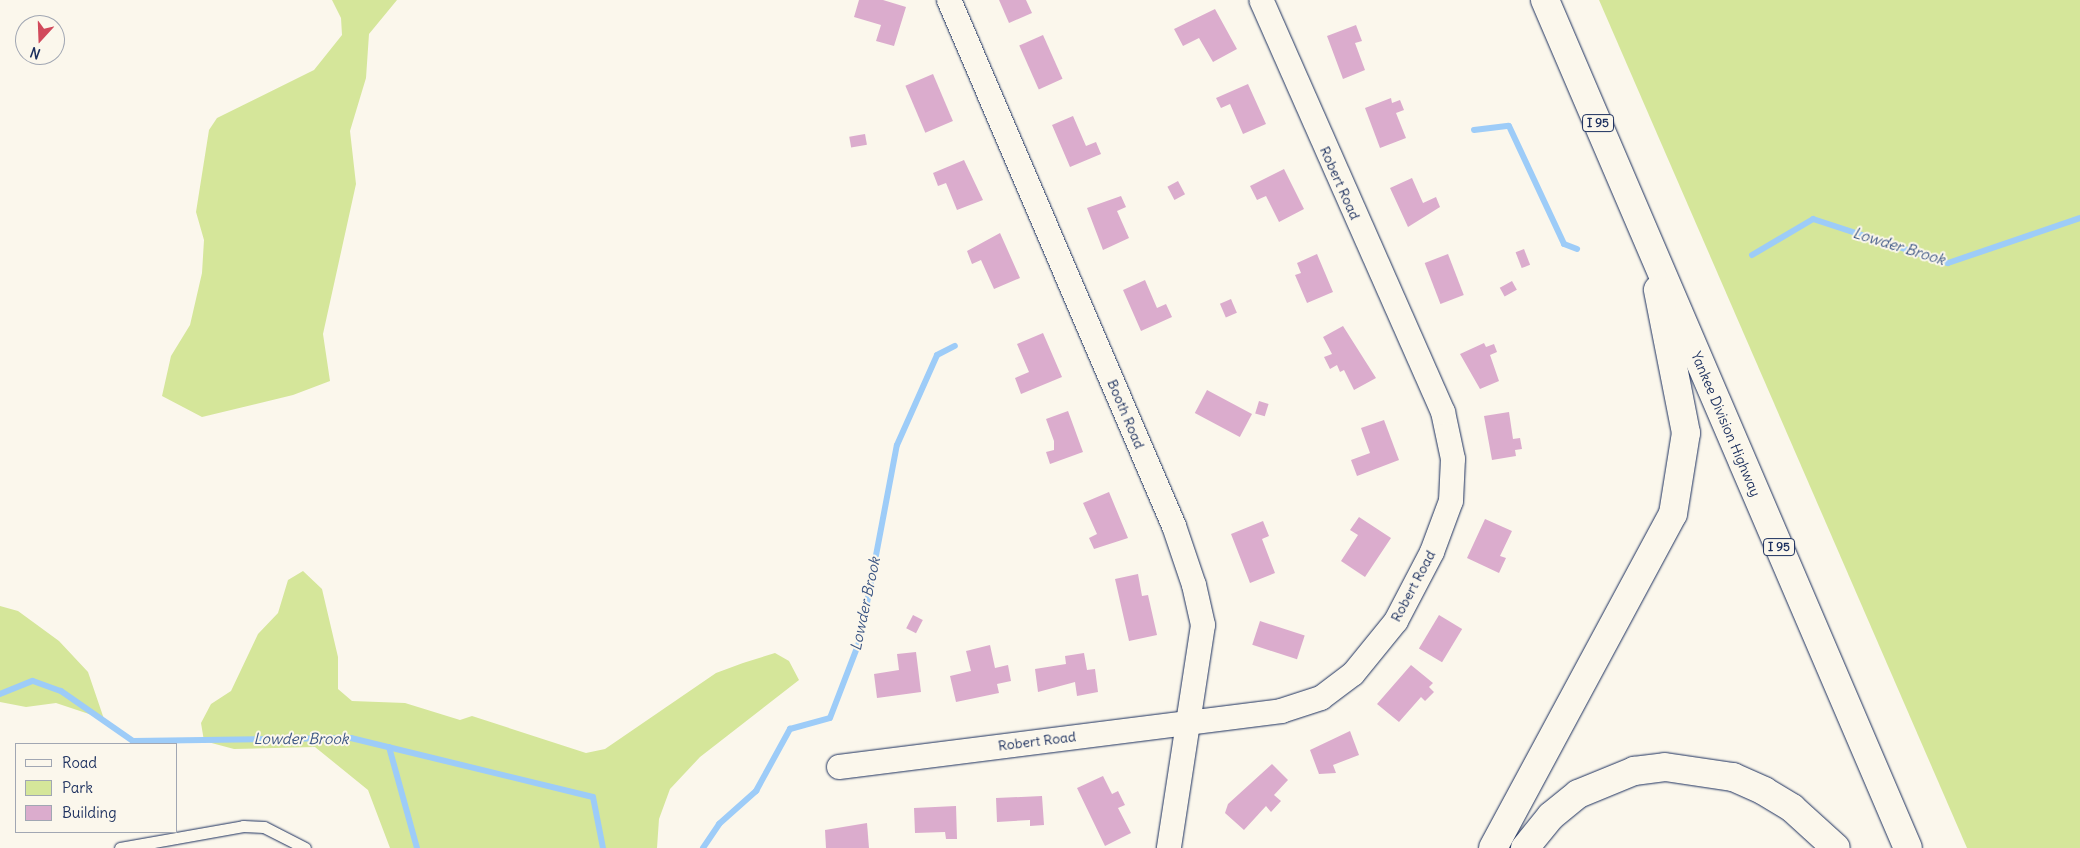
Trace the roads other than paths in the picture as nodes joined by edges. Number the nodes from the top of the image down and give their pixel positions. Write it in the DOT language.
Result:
graph roads {
  1 [pos="948,0"];
  2 [pos="1261,0"];
  3 [pos="1545,0"];
  4 [pos="1650,247"];
  5 [pos="1190,722"];
  6 [pos="839,767"];
  7 [pos="120,848"];
  8 [pos="304,848"];
  9 [pos="1169,848"];
  10 [pos="1493,848"];
  11 [pos="1525,848"];
  12 [pos="1836,848"];
  13 [pos="1908,848"];
  1 -- 5 [label="street, Booth Road"];
  2 -- 5 [label="street, Robert Road"];
  3 -- 4 [label="highway, Yankee Division Highway / I 95"];
  4 -- 10 [label="highway"];
  4 -- 13 [label="highway, Yankee Division Highway / I 95"];
  5 -- 6 [label="street, Robert Road"];
  5 -- 9 [label="street, Booth Road"];
  7 -- 8 [label="lane"];
  11 -- 12 [label="highway"];
}
